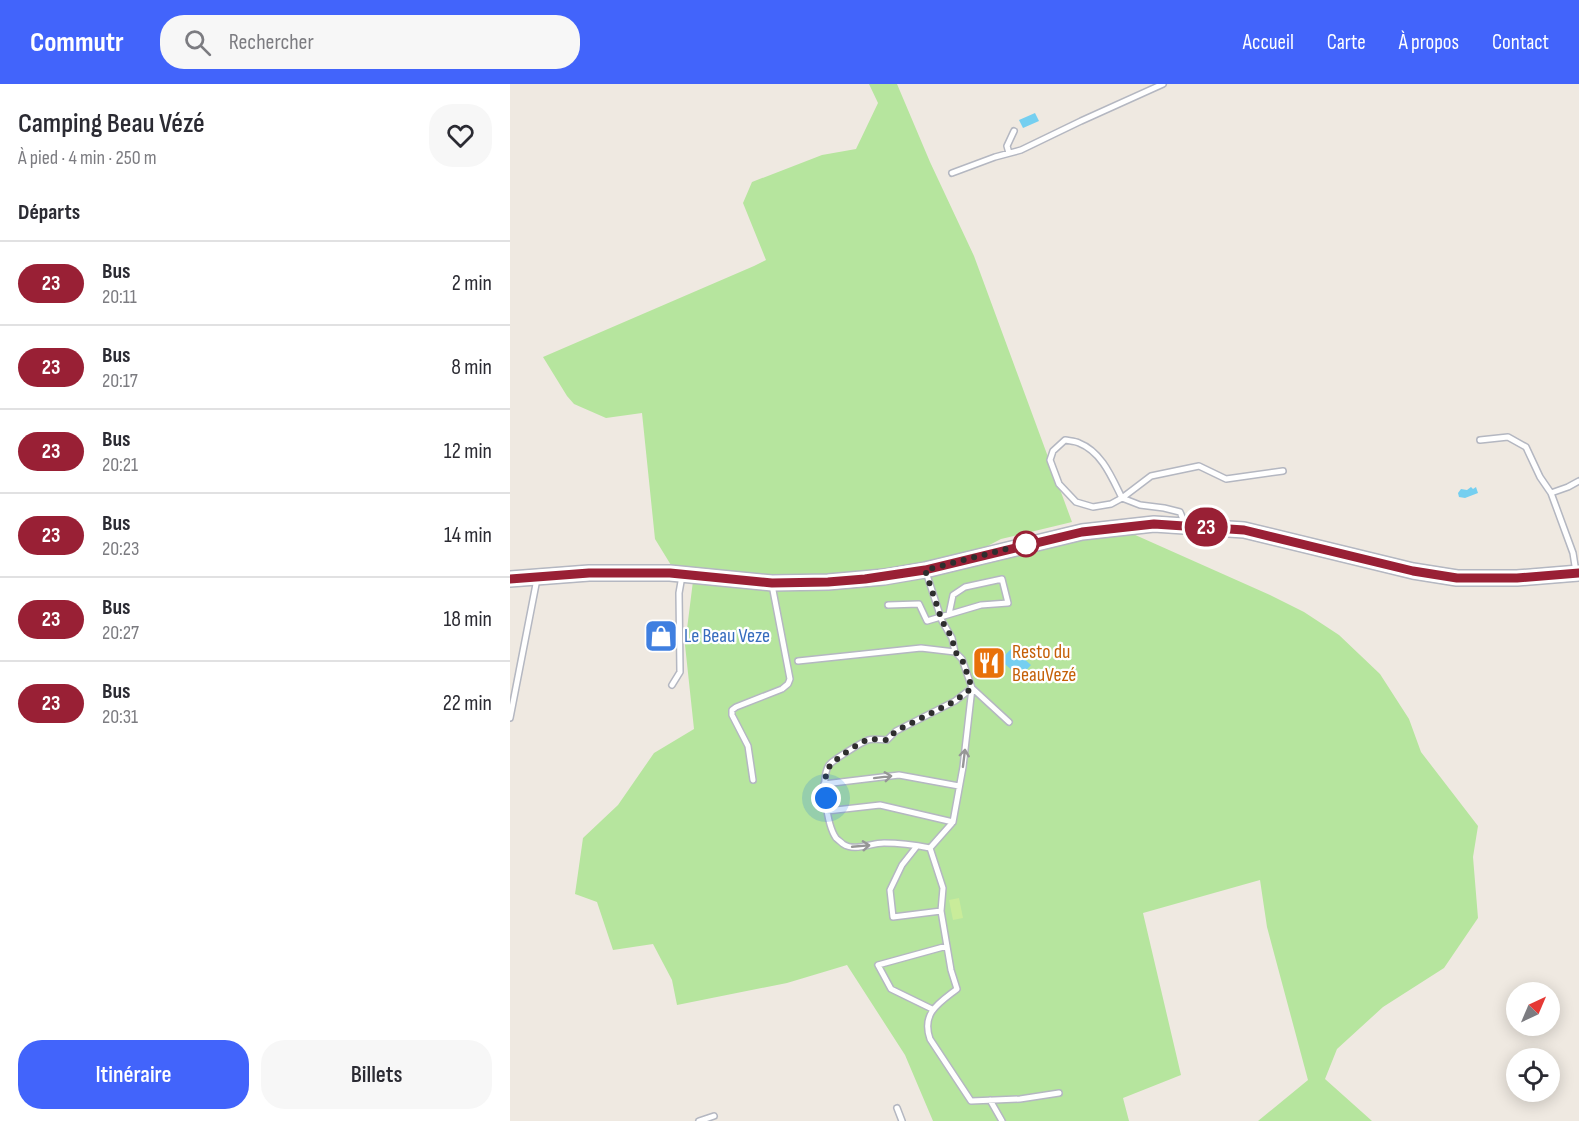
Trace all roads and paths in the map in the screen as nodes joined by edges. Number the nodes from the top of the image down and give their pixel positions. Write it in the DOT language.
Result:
graph roads {
  1 [pos="1163,84"];
  2 [pos="1014,131"];
  3 [pos="1009,153"];
  4 [pos="952,173"];
  5 [pos="1480,440"];
  6 [pos="1283,471"];
  7 [pos="1579,481"];
  8 [pos="1551,493"];
  9 [pos="1122,498"];
  10 [pos="1186,526"];
  11 [pos="925,570"];
  12 [pos="1578,573"];
  13 [pos="682,575"];
  14 [pos="537,577"];
  15 [pos="510,579"];
  16 [pos="772,583"];
  17 [pos="888,605"];
  18 [pos="949,614"];
  19 [pos="941,618"];
  20 [pos="955,652"];
  21 [pos="798,661"];
  22 [pos="672,685"];
  23 [pos="972,688"];
  24 [pos="510,718"];
  25 [pos="1009,722"];
  26 [pos="753,780"];
  27 [pos="824,784"];
  28 [pos="959,786"];
  29 [pos="827,811"];
  30 [pos="953,822"];
  31 [pos="917,846"];
  32 [pos="930,848"];
  33 [pos="941,911"];
  34 [pos="947,946"];
  35 [pos="932,1009"];
  36 [pos="1059,1093"];
  37 [pos="990,1100"];
  38 [pos="897,1108"];
  39 [pos="714,1116"];
  40 [pos="699,1121"];
  41 [pos="902,1121"];
  42 [pos="1002,1121"];
  1 -- 3 [label="lane"];
  2 -- 3 [label="lane"];
  3 -- 4 [label="lane"];
  5 -- 8 [label="lane"];
  6 -- 9 [label="lane"];
  7 -- 8 [label="lane"];
  8 -- 12 [label="lane"];
  9 -- 9 [label="lane"];
  9 -- 10 [label="lane"];
  10 -- 11 [label="main road"];
  10 -- 12 [label="main road"];
  11 -- 16 [label="main road"];
  11 -- 19 [label="lane"];
  13 -- 14 [label="main road"];
  13 -- 16 [label="main road"];
  13 -- 22 [label="lane"];
  14 -- 15 [label="main road"];
  14 -- 24 [label="lane"];
  16 -- 26 [label="lane"];
  17 -- 19 [label="lane"];
  18 -- 19 [label="lane"];
  19 -- 20 [label="lane"];
  20 -- 21 [label="lane"];
  20 -- 23 [label="lane"];
  23 -- 25 [label="lane"];
  23 -- 27 [label="lane"];
  28 -- 23 [label="lane, one-way"];
  27 -- 28 [label="lane, one-way"];
  27 -- 29 [label="lane"];
  28 -- 30 [label="lane"];
  29 -- 30 [label="lane"];
  29 -- 31 [label="lane, one-way"];
  30 -- 32 [label="lane"];
  31 -- 32 [label="lane"];
  31 -- 33 [label="lane"];
  32 -- 33 [label="lane"];
  33 -- 34 [label="lane"];
  34 -- 35 [label="lane"];
  34 -- 35 [label="lane"];
  35 -- 37 [label="lane"];
  36 -- 37 [label="lane"];
  37 -- 42 [label="lane"];
  38 -- 41 [label="lane"];
  39 -- 40 [label="lane"];
}
